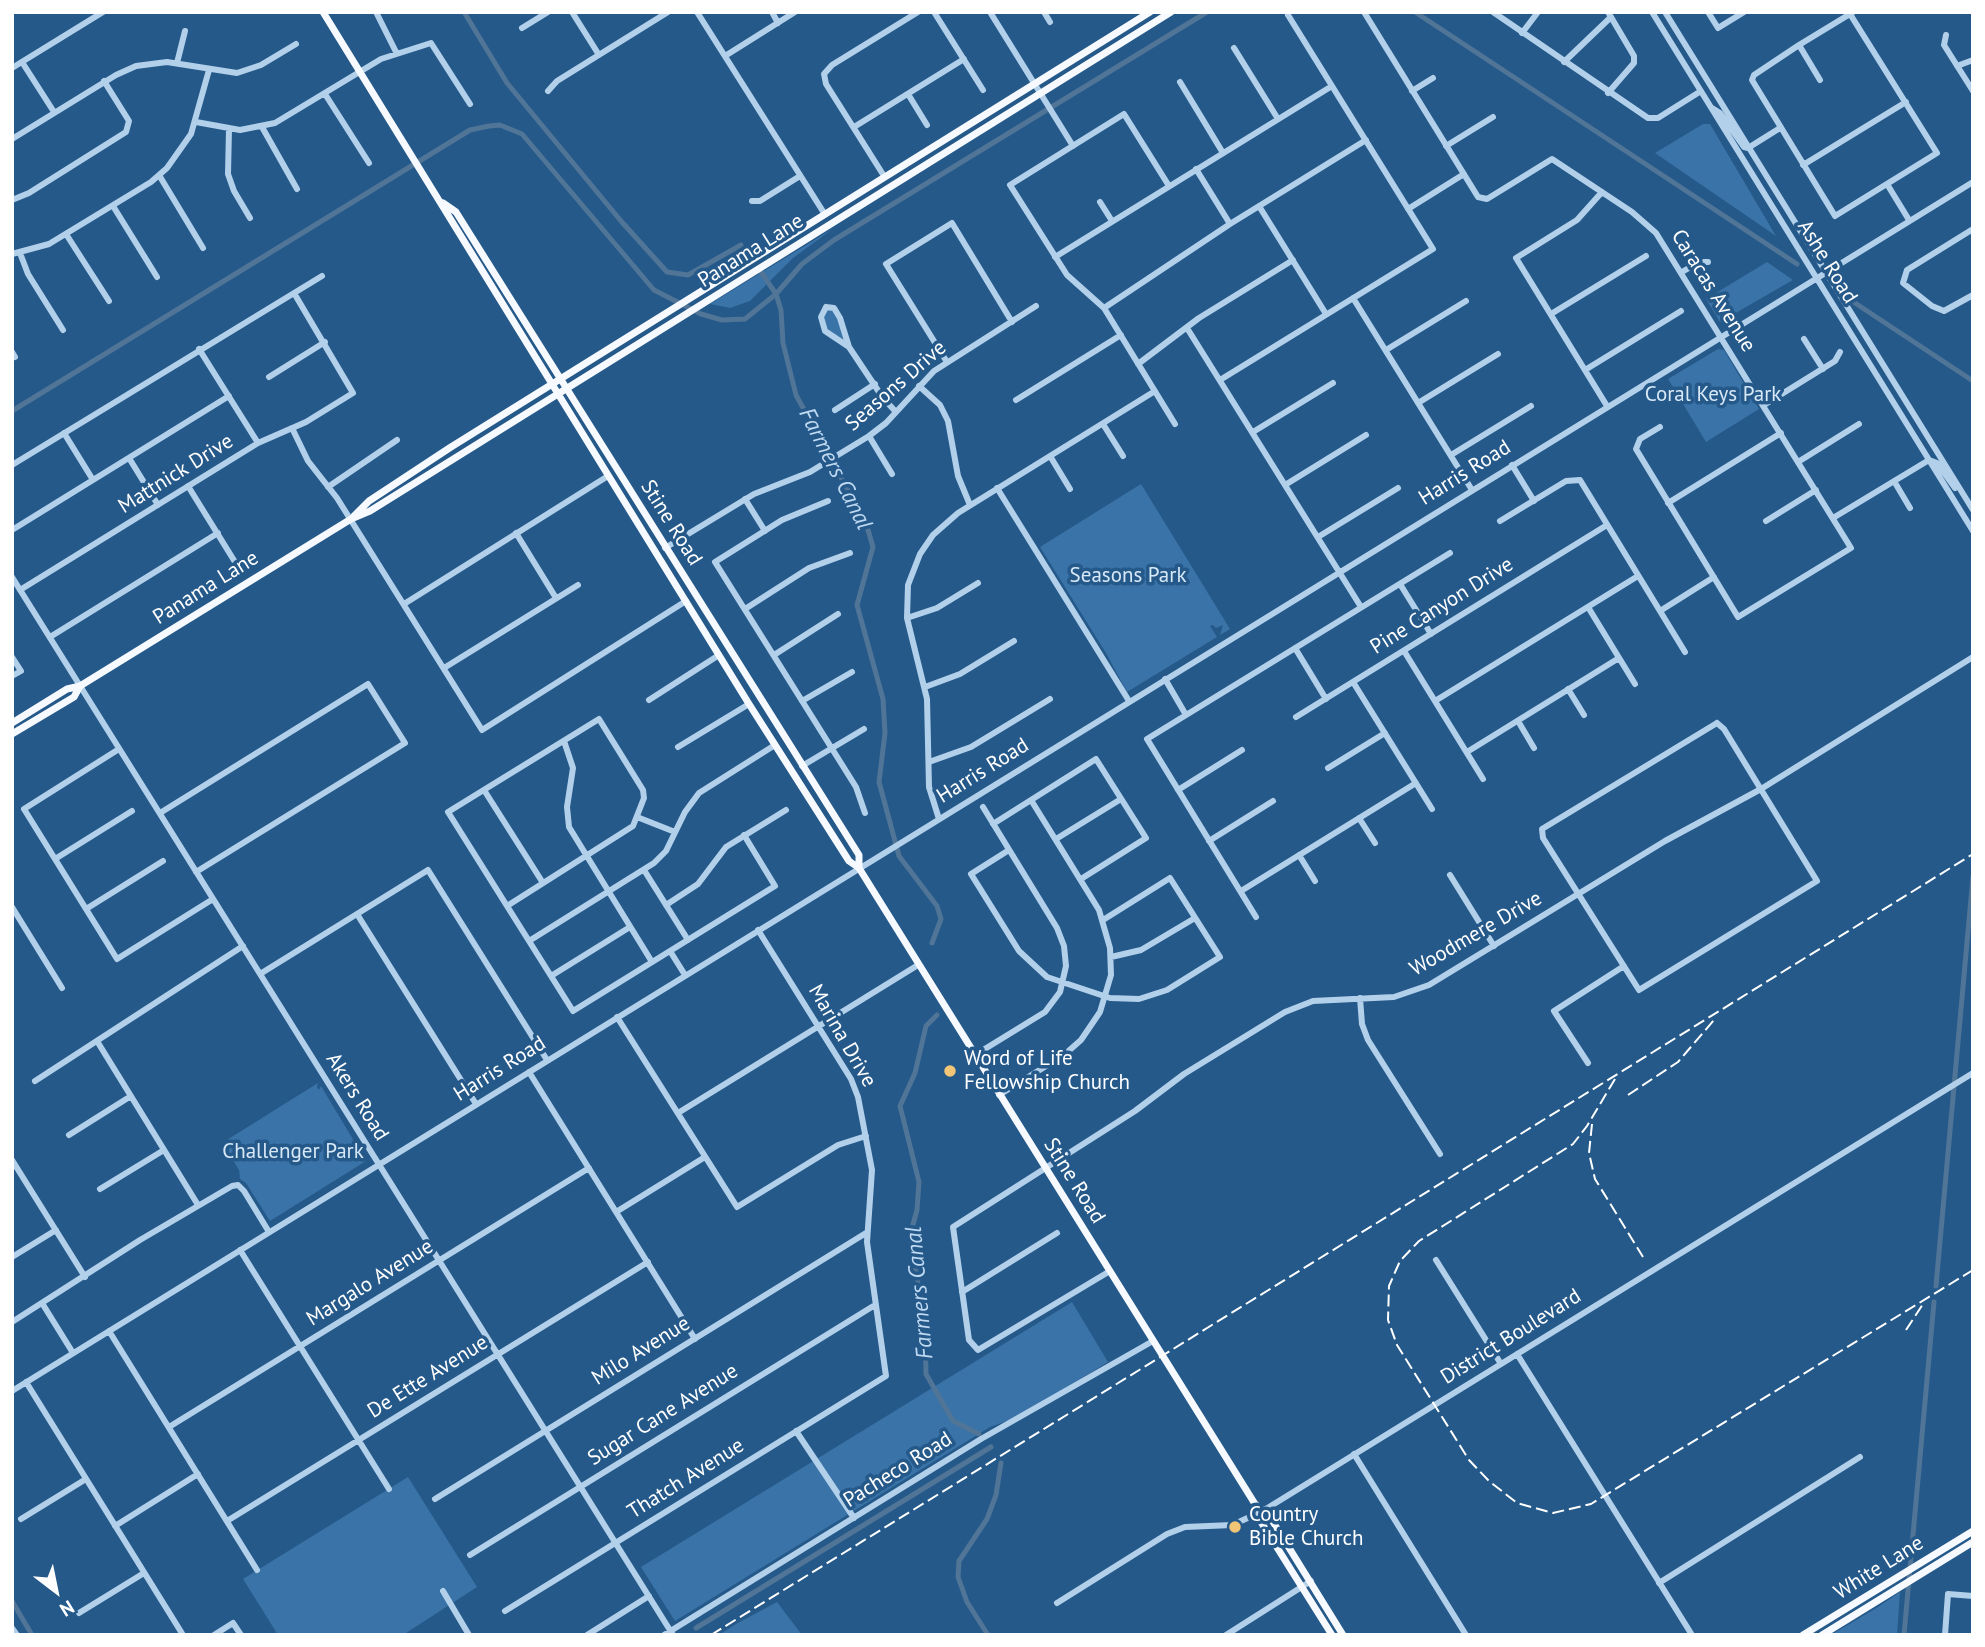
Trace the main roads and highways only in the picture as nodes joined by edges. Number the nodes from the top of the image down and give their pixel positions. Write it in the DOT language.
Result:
graph roads {
  1 [pos="323,12"];
  2 [pos="1150,12"];
  3 [pos="1171,12"];
  4 [pos="1160,16"];
  5 [pos="884,176"];
  6 [pos="443,203"];
  7 [pos="857,206"];
  8 [pos="824,213"];
  9 [pos="812,234"];
  10 [pos="561,378"];
  11 [pos="550,385"];
  12 [pos="566,388"];
  13 [pos="556,394"];
  14 [pos="489,424"];
  15 [pos="451,447"];
  16 [pos="461,454"];
  17 [pos="426,477"];
  18 [pos="635,518"];
  19 [pos="351,519"];
  20 [pos="665,548"];
  21 [pos="686,601"];
  22 [pos="714,626"];
  23 [pos="80,686"];
  24 [pos="12,723"];
  25 [pos="12,734"];
  26 [pos="775,745"];
  27 [pos="814,785"];
  28 [pos="859,868"];
  29 [pos="1261,1512"];
  30 [pos="1973,1531"];
  31 [pos="1973,1541"];
  32 [pos="1892,1580"];
  33 [pos="1878,1600"];
  34 [pos="1846,1608"];
  35 [pos="1332,1635"];
  36 [pos="1343,1635"];
  37 [pos="1803,1635"];
  38 [pos="1821,1635"];
  1 -- 6 [label="main road, Stine Road"];
  2 -- 5 [label="main road, Panama Lane"];
  3 -- 4 [label="main road, Panama Lane"];
  4 -- 7 [label="main road, Panama Lane"];
  5 -- 7 [label="main road"];
  5 -- 8 [label="main road, Panama Lane"];
  6 -- 10 [label="main road, Stine Road"];
  6 -- 11 [label="main road, Stine Road"];
  7 -- 9 [label="main road, Panama Lane"];
  8 -- 9 [label="main road"];
  8 -- 10 [label="main road, Panama Lane"];
  9 -- 12 [label="main road, Panama Lane"];
  10 -- 11 [label="main road, Panama Lane"];
  10 -- 12 [label="main road, Stine Road"];
  11 -- 13 [label="main road, Stine Road"];
  11 -- 14 [label="main road, Panama Lane"];
  12 -- 13 [label="main road, Panama Lane"];
  12 -- 20 [label="main road, Stine Road"];
  13 -- 16 [label="main road, Panama Lane"];
  13 -- 18 [label="main road, Stine Road"];
  14 -- 15 [label="main road, Panama Lane"];
  14 -- 16 [label="main road"];
  15 -- 17 [label="main road"];
  15 -- 19 [label="main road, Panama Lane"];
  16 -- 17 [label="main road, Panama Lane"];
  17 -- 19 [label="main road, Panama Lane"];
  18 -- 20 [label="main road"];
  18 -- 21 [label="main road, Stine Road"];
  19 -- 23 [label="main road, Panama Lane"];
  20 -- 22 [label="main road, Stine Road"];
  21 -- 22 [label="main road"];
  21 -- 26 [label="main road, Stine Road"];
  22 -- 27 [label="main road, Stine Road"];
  23 -- 24 [label="main road, Panama Lane"];
  23 -- 25 [label="main road, Panama Lane"];
  26 -- 27 [label="main road"];
  26 -- 28 [label="main road, Stine Road"];
  27 -- 28 [label="main road, Stine Road"];
  28 -- 29 [label="main road, Stine Road"];
  29 -- 35 [label="main road, Stine Road"];
  29 -- 36 [label="main road, Stine Road"];
  30 -- 32 [label="main road, White Lane"];
  31 -- 33 [label="main road, White Lane"];
  32 -- 33 [label="main road"];
  32 -- 34 [label="main road, White Lane"];
  33 -- 38 [label="main road, White Lane"];
  34 -- 37 [label="main road, White Lane"];
  34 -- 38 [label="main road"];
}
